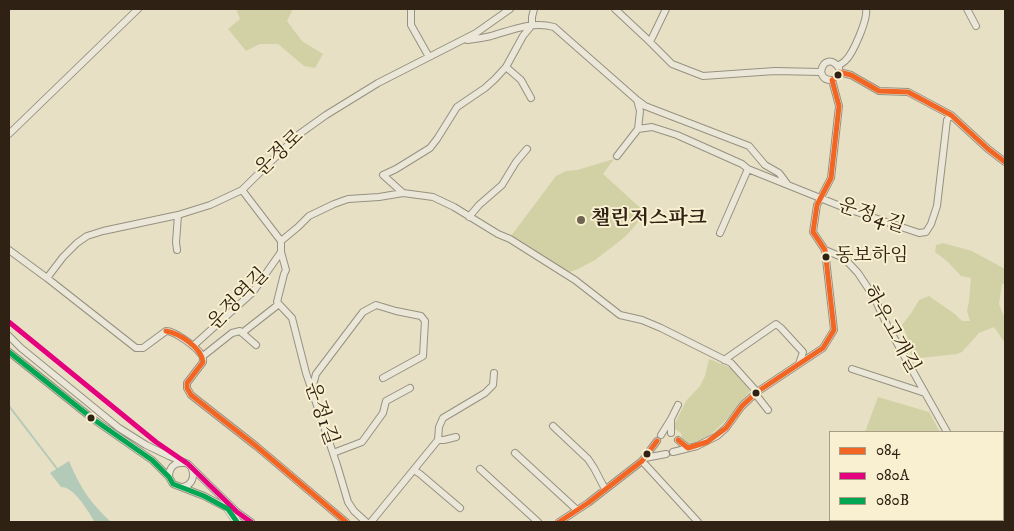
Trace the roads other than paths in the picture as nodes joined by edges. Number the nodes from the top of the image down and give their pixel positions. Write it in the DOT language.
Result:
graph roads {
  1 [pos="138,9"];
  2 [pos="411,9"];
  3 [pos="510,9"];
  4 [pos="534,9"];
  5 [pos="615,9"];
  6 [pos="666,9"];
  7 [pos="866,9"];
  8 [pos="967,9"];
  9 [pos="532,25"];
  10 [pos="976,26"];
  11 [pos="461,41"];
  12 [pos="650,42"];
  13 [pos="428,58"];
  14 [pos="506,67"];
  15 [pos="839,69"];
  16 [pos="821,72"];
  17 [pos="832,80"];
  18 [pos="531,98"];
  19 [pos="637,100"];
  20 [pos="950,115"];
  21 [pos="638,129"];
  22 [pos="9,134"];
  23 [pos="527,149"];
  24 [pos="617,156"];
  25 [pos="1005,162"];
  26 [pos="748,169"];
  27 [pos="789,186"];
  28 [pos="242,190"];
  29 [pos="403,193"];
  30 [pos="820,199"];
  31 [pos="178,215"];
  32 [pos="469,217"];
  33 [pos="720,233"];
  34 [pos="281,241"];
  35 [pos="9,250"];
  36 [pos="178,250"];
  37 [pos="825,250"];
  38 [pos="281,252"];
  39 [pos="47,278"];
  40 [pos="278,304"];
  41 [pos="242,333"];
  42 [pos="9,336"];
  43 [pos="193,346"];
  44 [pos="256,346"];
  45 [pos="9,352"];
  46 [pos="202,356"];
  47 [pos="724,360"];
  48 [pos="799,364"];
  49 [pos="852,369"];
  50 [pos="494,373"];
  51 [pos="383,378"];
  52 [pos="410,388"];
  53 [pos="312,390"];
  54 [pos="757,392"];
  55 [pos="925,393"];
  56 [pos="678,405"];
  57 [pos="768,410"];
  58 [pos="671,419"];
  59 [pos="553,426"];
  60 [pos="946,431"];
  61 [pos="671,433"];
  62 [pos="456,437"];
  63 [pos="438,440"];
  64 [pos="678,440"];
  65 [pos="688,448"];
  66 [pos="333,453"];
  67 [pos="515,453"];
  68 [pos="643,460"];
  69 [pos="184,463"];
  70 [pos="191,467"];
  71 [pos="480,469"];
  72 [pos="414,470"];
  73 [pos="169,477"];
  74 [pos="180,488"];
  75 [pos="605,489"];
  76 [pos="460,508"];
  77 [pos="228,509"];
  78 [pos="577,510"];
  79 [pos="237,512"];
  80 [pos="237,522"];
  81 [pos="250,522"];
  82 [pos="346,522"];
  83 [pos="366,522"];
  84 [pos="371,522"];
  85 [pos="538,522"];
  86 [pos="559,522"];
  87 [pos="698,522"];
  1 -- 22 [label="street"];
  2 -- 13 [label="street"];
  3 -- 11 [label="street, 운정로"];
  4 -- 9 [label="street"];
  5 -- 12 [label="street"];
  6 -- 12 [label="street"];
  7 -- 15 [label="street"];
  8 -- 10 [label="street"];
  9 -- 11 [label="street, 운정4길"];
  9 -- 14 [label="street"];
  9 -- 19 [label="street, 운정4길"];
  11 -- 13 [label="street, 운정로"];
  12 -- 16 [label="street"];
  13 -- 28 [label="street, 운정로"];
  14 -- 18 [label="street"];
  14 -- 29 [label="street"];
  15 -- 16 [label="street"];
  15 -- 17 [label="street"];
  15 -- 20 [label="street"];
  16 -- 17 [label="street"];
  17 -- 30 [label="street"];
  19 -- 21 [label="street"];
  19 -- 27 [label="street, 운정4길"];
  20 -- 25 [label="street"];
  20 -- 30 [label="street, 운정4길"];
  21 -- 24 [label="street"];
  21 -- 26 [label="street, 운정4길"];
  23 -- 32 [label="street"];
  26 -- 27 [label="street, 운정4길"];
  26 -- 33 [label="street"];
  27 -- 30 [label="street, 운정4길"];
  28 -- 31 [label="street, 운정로"];
  28 -- 34 [label="street"];
  29 -- 32 [label="street"];
  29 -- 34 [label="street"];
  30 -- 37 [label="street"];
  31 -- 36 [label="street"];
  31 -- 39 [label="street, 운정로"];
  32 -- 47 [label="street"];
  34 -- 38 [label="street"];
  35 -- 39 [label="street"];
  37 -- 48 [label="street"];
  37 -- 55 [label="street, 하우고개길"];
  38 -- 40 [label="street"];
  38 -- 43 [label="street, 운정역길"];
  39 -- 43 [label="street, 운정역길"];
  40 -- 41 [label="street"];
  40 -- 53 [label="street, 운정1길"];
  41 -- 44 [label="street"];
  41 -- 46 [label="street, 운정역길"];
  42 -- 69 [label="street"];
  43 -- 46 [label="street, 운정역길"];
  45 -- 73 [label="street"];
  46 -- 82 [label="street, 운정역길"];
  47 -- 48 [label="street"];
  47 -- 54 [label="street"];
  48 -- 54 [label="street"];
  49 -- 55 [label="street"];
  50 -- 63 [label="street"];
  51 -- 53 [label="street"];
  52 -- 66 [label="street"];
  53 -- 66 [label="street, 운정1길"];
  54 -- 57 [label="street"];
  54 -- 65 [label="street"];
  55 -- 60 [label="street, 하우고개길"];
  56 -- 58 [label="street"];
  58 -- 61 [label="street"];
  58 -- 68 [label="street"];
  59 -- 75 [label="street"];
  62 -- 63 [label="street"];
  63 -- 72 [label="street"];
  64 -- 65 [label="street"];
  65 -- 68 [label="street"];
  66 -- 83 [label="street, 운정1길"];
  67 -- 78 [label="street"];
  68 -- 75 [label="street"];
  68 -- 87 [label="street"];
  69 -- 70 [label="street"];
  69 -- 73 [label="street"];
  70 -- 74 [label="street"];
  70 -- 79 [label="street"];
  71 -- 85 [label="street"];
  72 -- 76 [label="street"];
  72 -- 84 [label="street"];
  73 -- 74 [label="street"];
  74 -- 77 [label="street"];
  75 -- 78 [label="street"];
  77 -- 79 [label="street"];
  77 -- 80 [label="street"];
  78 -- 86 [label="street"];
  79 -- 81 [label="street"];
}
